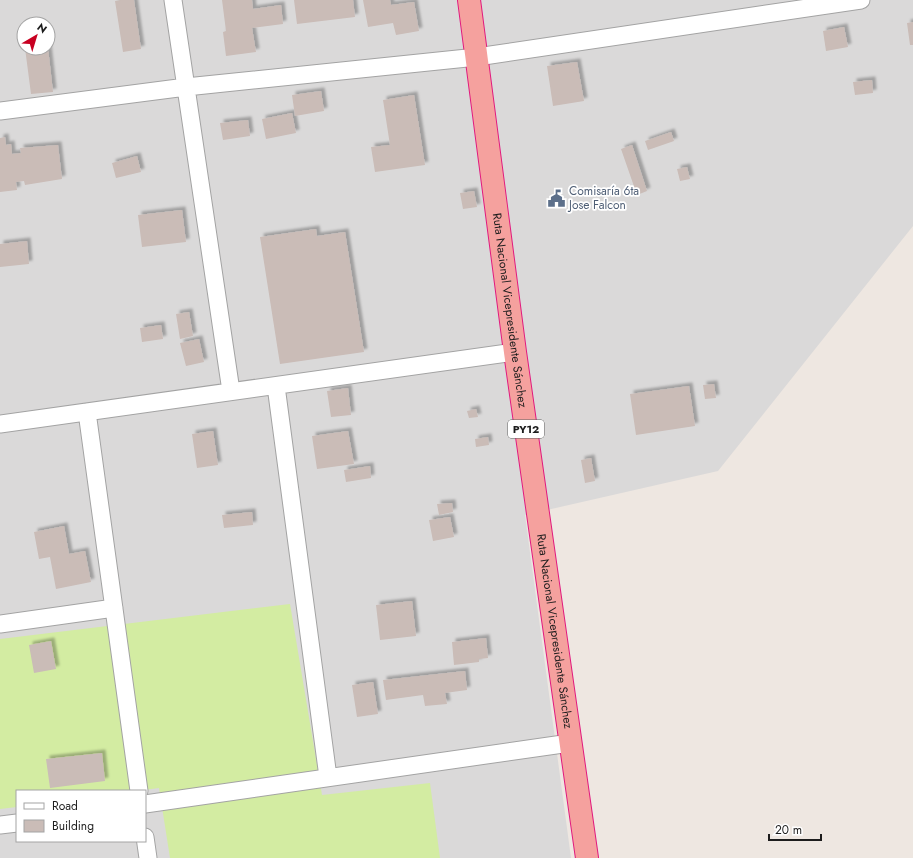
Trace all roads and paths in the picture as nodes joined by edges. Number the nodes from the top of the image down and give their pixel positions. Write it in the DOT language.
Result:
graph roads {
  1 [pos="173,0"];
  2 [pos="469,0"];
  3 [pos="861,0"];
  4 [pos="782,6"];
  5 [pos="477,56"];
  6 [pos="186,87"];
  7 [pos="0,111"];
  8 [pos="515,352"];
  9 [pos="276,386"];
  10 [pos="231,391"];
  11 [pos="87,412"];
  12 [pos="0,424"];
  13 [pos="114,608"];
  14 [pos="0,624"];
  15 [pos="570,742"];
  16 [pos="328,777"];
  17 [pos="139,790"];
  18 [pos="146,804"];
  19 [pos="16,823"];
  20 [pos="0,825"];
  21 [pos="146,842"];
  22 [pos="148,858"];
  23 [pos="587,858"];
  1 -- 6 [label="street"];
  2 -- 5 [label="highway, Ruta Nacional Vicepresidente Sánchez / PY12"];
  3 -- 4 [label="street"];
  4 -- 5 [label="street"];
  5 -- 6 [label="street"];
  5 -- 8 [label="highway, Ruta Nacional Vicepresidente Sánchez / PY12"];
  6 -- 7 [label="street"];
  6 -- 10 [label="street"];
  8 -- 9 [label="street"];
  8 -- 15 [label="highway, Ruta Nacional Vicepresidente Sánchez / PY12"];
  9 -- 10 [label="street"];
  9 -- 16 [label="street"];
  10 -- 11 [label="street"];
  11 -- 12 [label="street"];
  11 -- 13 [label="street"];
  13 -- 14 [label="street"];
  13 -- 17 [label="street"];
  15 -- 16 [label="street"];
  15 -- 23 [label="highway, Ruta Nacional Vicepresidente Sánchez / PY12"];
  16 -- 18 [label="street"];
  19 -- 20 [label="street"];
  21 -- 22 [label="street"];
}
